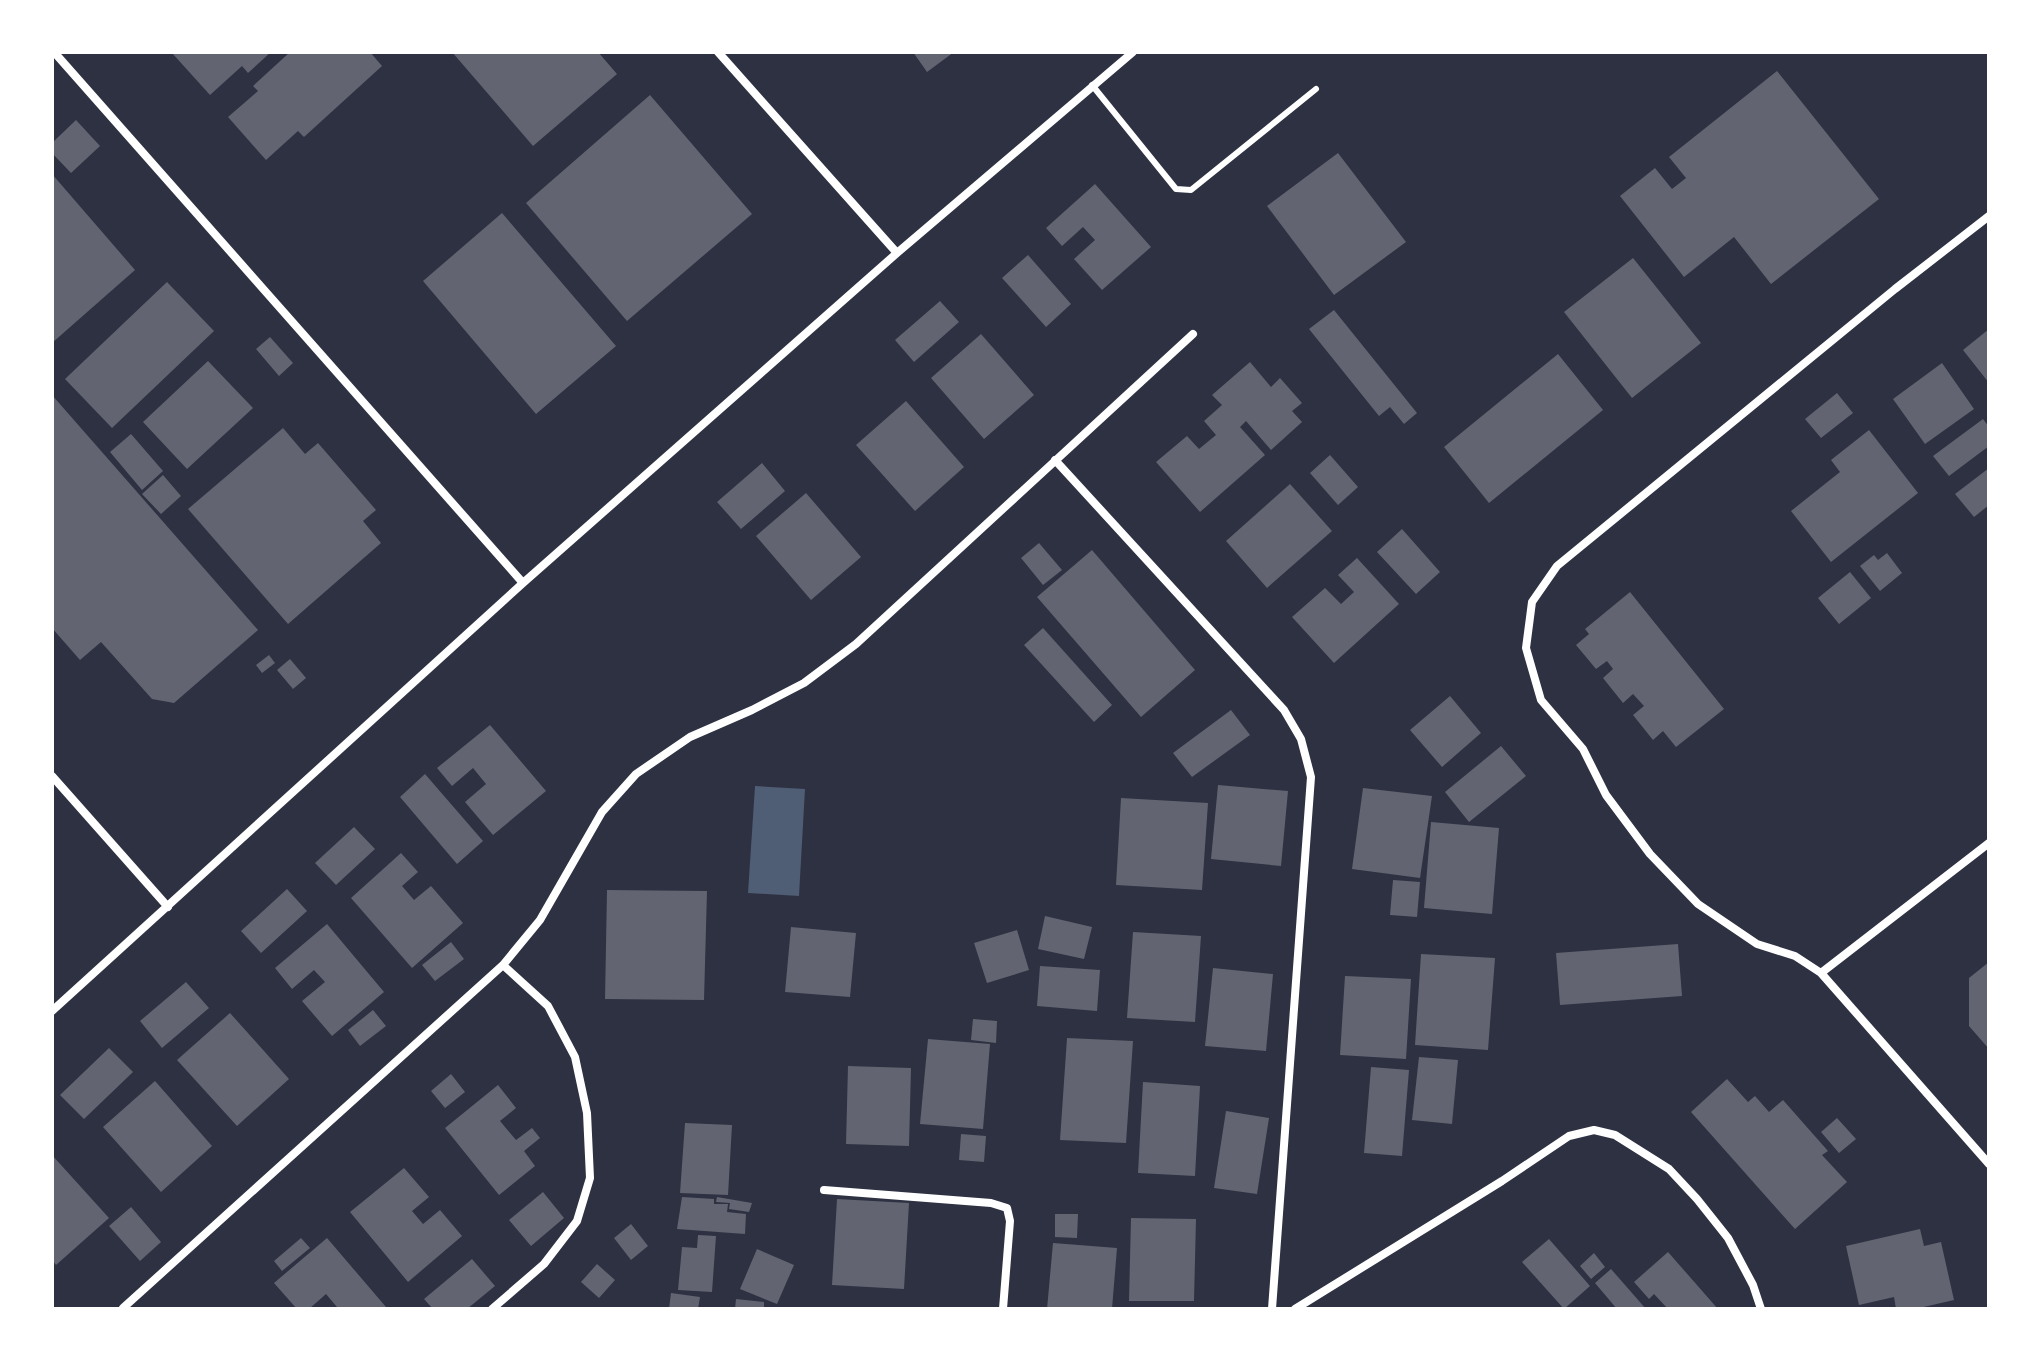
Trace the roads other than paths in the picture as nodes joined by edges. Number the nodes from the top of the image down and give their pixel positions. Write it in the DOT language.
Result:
graph roads {
  1 [pos="54,52"];
  2 [pos="718,52"];
  3 [pos="1133,52"];
  4 [pos="1092,85"];
  5 [pos="1316,89"];
  6 [pos="1989,216"];
  7 [pos="897,253"];
  8 [pos="1193,334"];
  9 [pos="1055,460"];
  10 [pos="523,583"];
  11 [pos="52,776"];
  12 [pos="1989,843"];
  13 [pos="168,907"];
  14 [pos="503,965"];
  15 [pos="1821,973"];
  16 [pos="52,1011"];
  17 [pos="1989,1164"];
  18 [pos="824,1190"];
  19 [pos="123,1308"];
  20 [pos="492,1309"];
  21 [pos="1003,1309"];
  22 [pos="1272,1309"];
  23 [pos="1295,1309"];
  24 [pos="1761,1309"];
  1 -- 10 [label="street"];
  2 -- 7 [label="street"];
  3 -- 4 [label="street"];
  4 -- 5 [label="lane"];
  4 -- 7 [label="street"];
  6 -- 15 [label="street"];
  7 -- 10 [label="street"];
  8 -- 9 [label="street"];
  9 -- 14 [label="street"];
  9 -- 22 [label="street"];
  10 -- 13 [label="street"];
  11 -- 13 [label="street"];
  12 -- 15 [label="street"];
  13 -- 16 [label="street"];
  14 -- 19 [label="street"];
  14 -- 20 [label="street"];
  15 -- 17 [label="street"];
  18 -- 21 [label="street"];
  23 -- 24 [label="street"];
}
